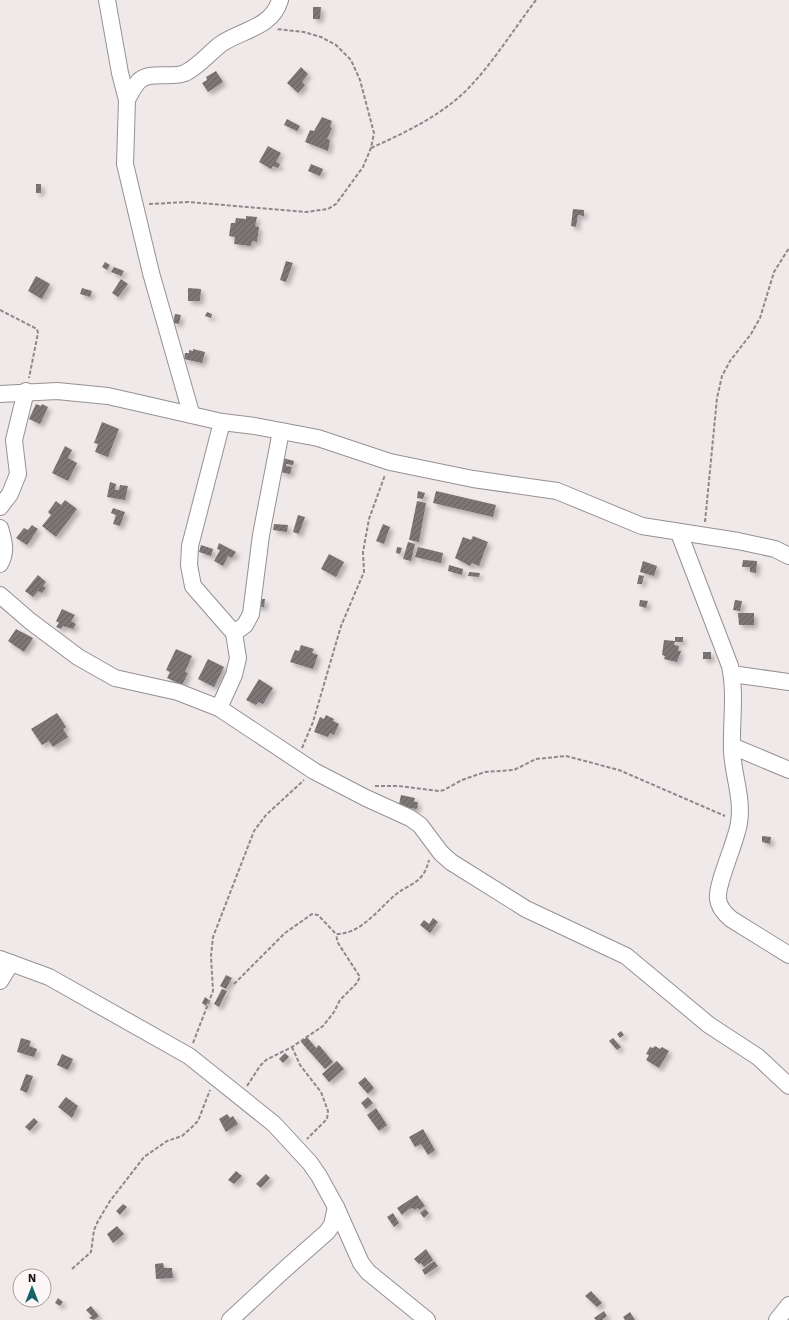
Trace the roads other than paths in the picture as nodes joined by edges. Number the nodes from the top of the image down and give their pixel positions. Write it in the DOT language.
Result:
graph roads {
  1 [pos="107,0"];
  2 [pos="280,0"];
  3 [pos="127,100"];
  4 [pos="26,391"];
  5 [pos="0,394"];
  6 [pos="191,413"];
  7 [pos="222,422"];
  8 [pos="281,431"];
  9 [pos="0,507"];
  10 [pos="0,528"];
  11 [pos="679,533"];
  12 [pos="789,556"];
  13 [pos="0,564"];
  14 [pos="0,595"];
  15 [pos="234,633"];
  16 [pos="732,674"];
  17 [pos="789,682"];
  18 [pos="219,708"];
  19 [pos="732,746"];
  20 [pos="789,770"];
  21 [pos="789,956"];
  22 [pos="5,961"];
  23 [pos="0,981"];
  24 [pos="789,1086"];
  25 [pos="336,1206"];
  26 [pos="789,1305"];
  27 [pos="230,1320"];
  28 [pos="427,1320"];
  29 [pos="777,1320"];
  1 -- 3 [label="street"];
  2 -- 3 [label="street"];
  3 -- 6 [label="street"];
  4 -- 5 [label="street"];
  4 -- 6 [label="street"];
  4 -- 9 [label="street"];
  6 -- 7 [label="street"];
  7 -- 8 [label="street"];
  7 -- 15 [label="street"];
  8 -- 11 [label="street"];
  8 -- 15 [label="street"];
  10 -- 13 [label="street"];
  11 -- 12 [label="street"];
  11 -- 16 [label="street"];
  14 -- 18 [label="street"];
  15 -- 18 [label="street"];
  16 -- 17 [label="street"];
  16 -- 19 [label="street"];
  18 -- 24 [label="street"];
  19 -- 20 [label="street"];
  19 -- 21 [label="street"];
  22 -- 23 [label="street"];
  22 -- 25 [label="street"];
  25 -- 27 [label="street"];
  25 -- 28 [label="street"];
  26 -- 29 [label="street"];
}
